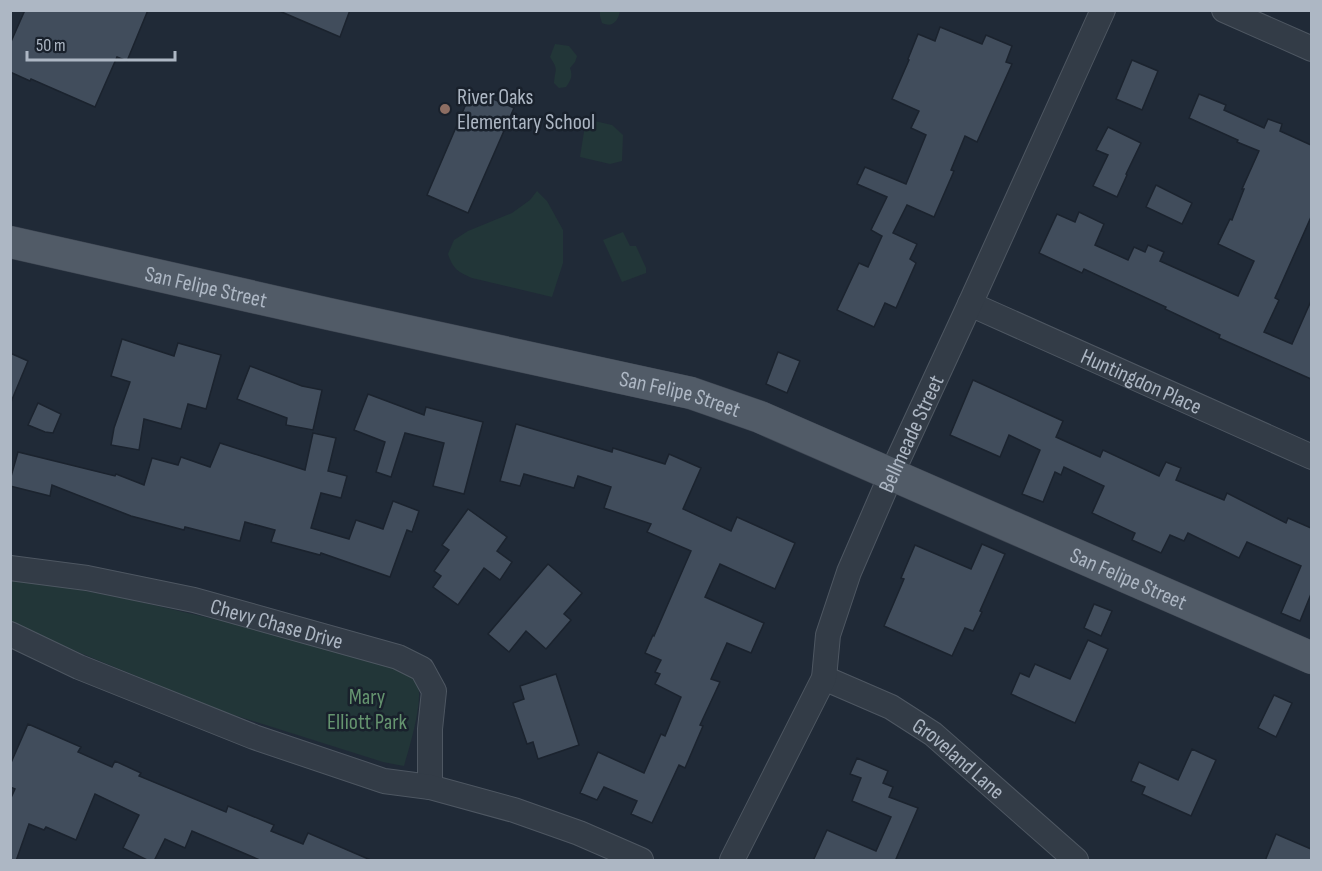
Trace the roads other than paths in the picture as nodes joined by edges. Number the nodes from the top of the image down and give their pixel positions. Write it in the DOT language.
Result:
graph roads {
  1 [pos="1103,10"];
  2 [pos="1224,10"];
  3 [pos="1311,49"];
  4 [pos="10,242"];
  5 [pos="970,304"];
  6 [pos="1311,457"];
  7 [pos="891,475"];
  8 [pos="10,568"];
  9 [pos="10,634"];
  10 [pos="1311,658"];
  11 [pos="824,678"];
  12 [pos="430,787"];
  13 [pos="641,861"];
  14 [pos="732,861"];
  15 [pos="1076,861"];
  1 -- 5 [label="street, Bellmeade Street"];
  2 -- 3 [label="street"];
  4 -- 7 [label="main road, San Felipe Street"];
  5 -- 6 [label="street, Huntingdon Place"];
  5 -- 7 [label="street, Bellmeade Street"];
  7 -- 10 [label="main road, San Felipe Street"];
  7 -- 11 [label="street, Bellmeade Street"];
  8 -- 12 [label="street, Chevy Chase Drive"];
  9 -- 12 [label="street"];
  11 -- 14 [label="street, Bellmeade Street"];
  11 -- 15 [label="street, Groveland Lane"];
  12 -- 13 [label="street"];
}
